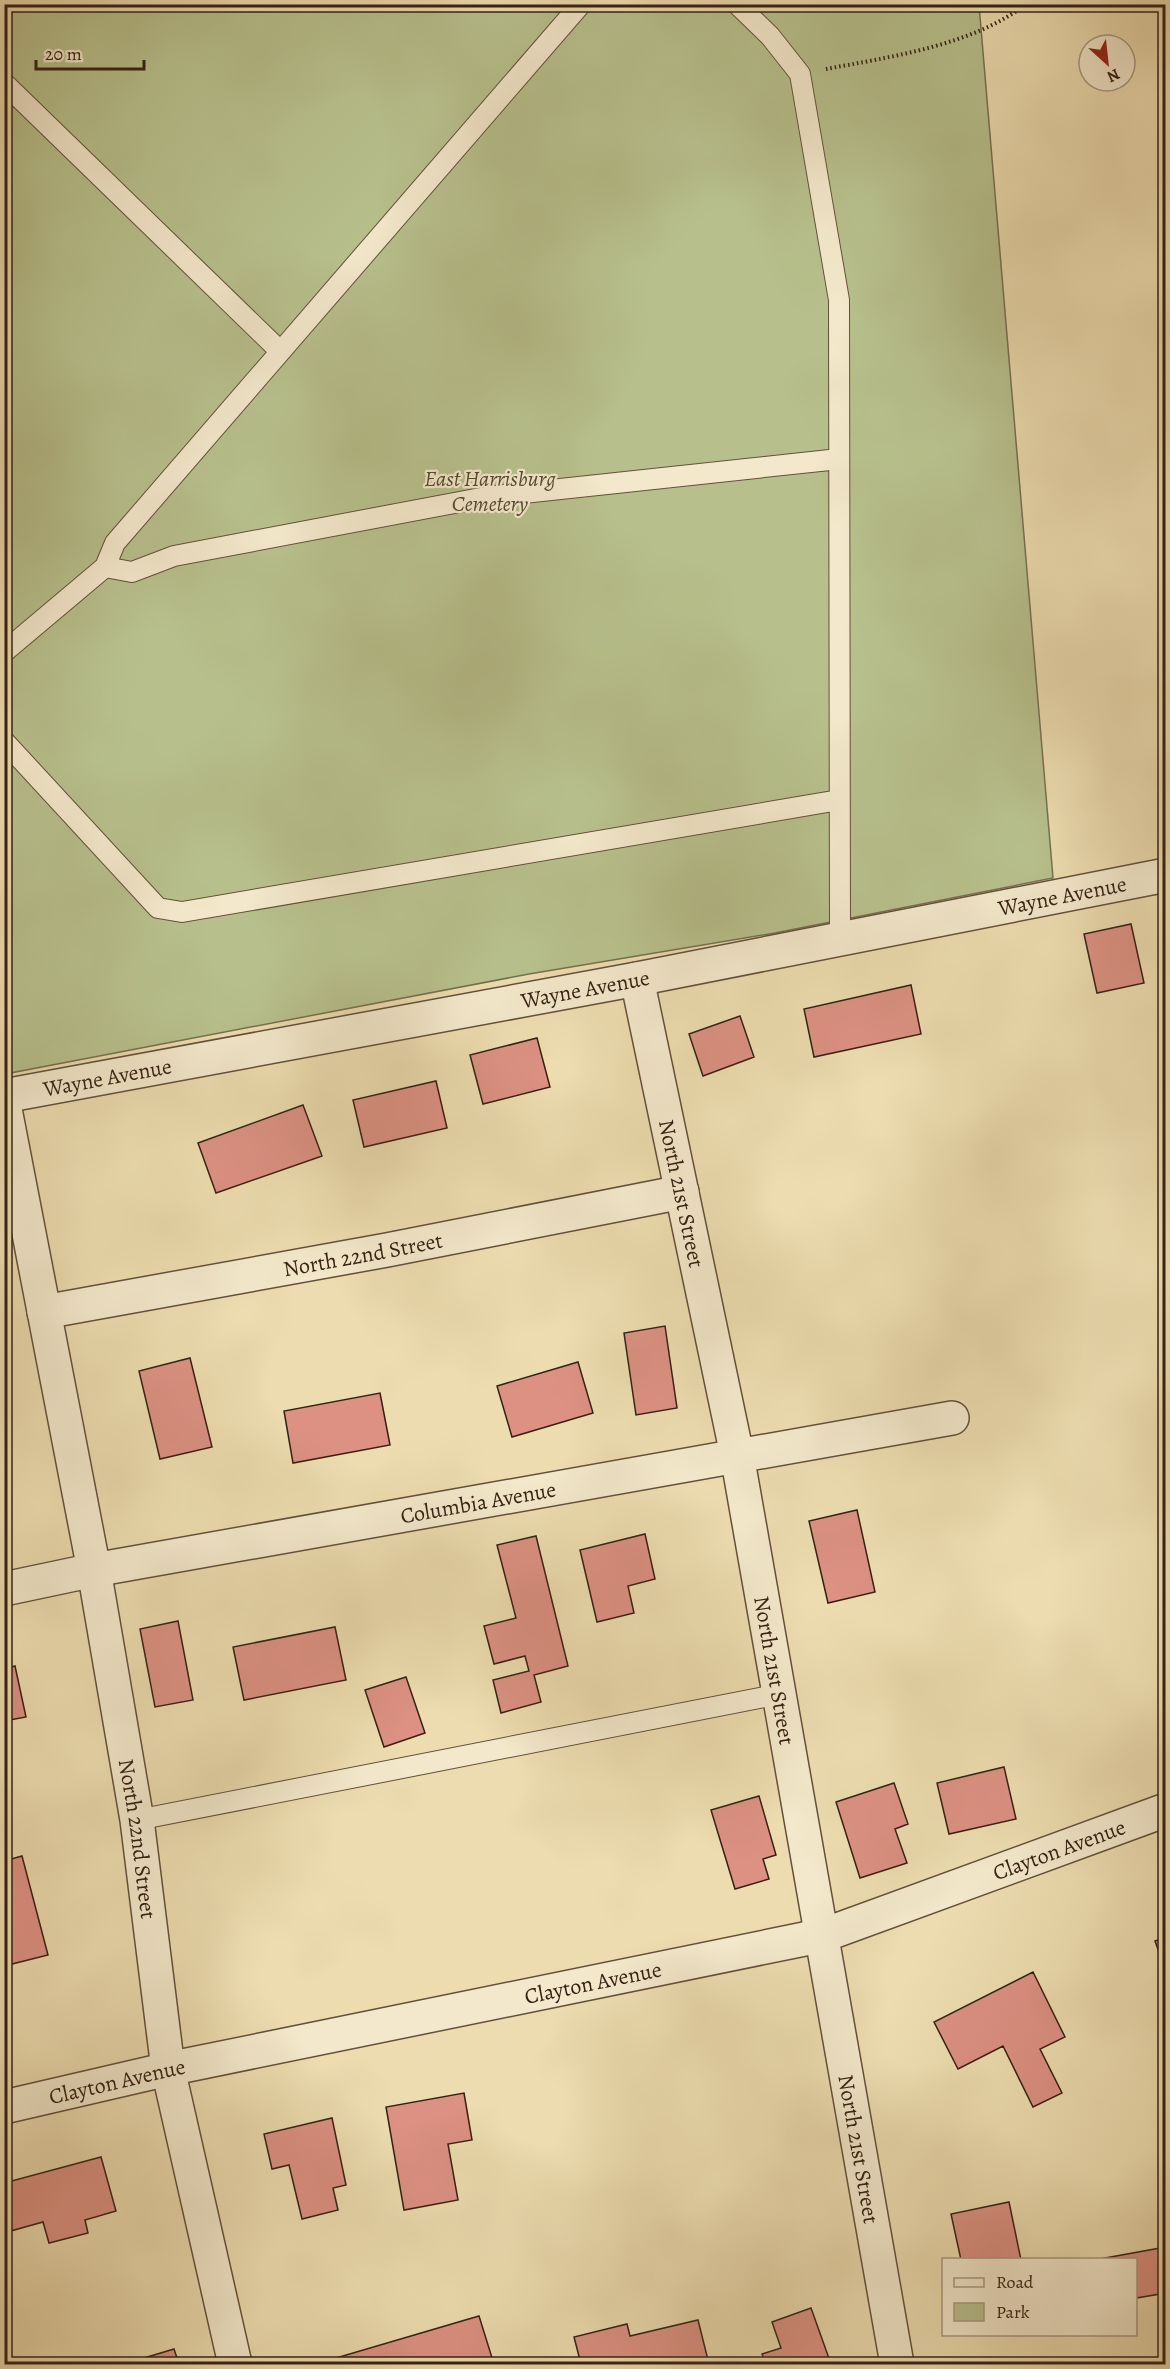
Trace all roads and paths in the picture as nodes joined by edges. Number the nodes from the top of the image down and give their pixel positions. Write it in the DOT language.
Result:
graph roads {
  1 [pos="581,4"];
  2 [pos="737,4"];
  3 [pos="1026,4"];
  4 [pos="800,74"];
  5 [pos="4,83"];
  6 [pos="280,351"];
  7 [pos="839,459"];
  8 [pos="105,567"];
  9 [pos="4,652"];
  10 [pos="4,741"];
  11 [pos="839,800"];
  12 [pos="1166,876"];
  13 [pos="840,938"];
  14 [pos="637,979"];
  15 [pos="4,1096"];
  16 [pos="4,1104"];
  17 [pos="682,1192"];
  18 [pos="44,1312"];
  19 [pos="952,1418"];
  20 [pos="737,1455"];
  21 [pos="94,1570"];
  22 [pos="4,1589"];
  23 [pos="780,1694"];
  24 [pos="1166,1810"];
  25 [pos="137,1820"];
  26 [pos="824,1935"];
  27 [pos="168,2069"];
  28 [pos="4,2107"];
  29 [pos="235,2364"];
  30 [pos="897,2364"];
  1 -- 6 [label="lane"];
  2 -- 4 [label="lane"];
  3 -- 4 [label="path"];
  4 -- 7 [label="lane"];
  5 -- 6 [label="lane"];
  6 -- 8 [label="lane"];
  7 -- 8 [label="lane"];
  7 -- 11 [label="lane"];
  8 -- 9 [label="lane"];
  10 -- 11 [label="lane"];
  11 -- 13 [label="lane"];
  12 -- 13 [label="street, Wayne Avenue"];
  13 -- 14 [label="street, Wayne Avenue"];
  14 -- 15 [label="street, Wayne Avenue"];
  14 -- 17 [label="street, North 21st Street"];
  16 -- 18 [label="street, North 22nd Street"];
  17 -- 18 [label="street, North 22nd Street"];
  17 -- 20 [label="street, North 21st Street"];
  18 -- 21 [label="street, North 22nd Street"];
  19 -- 20 [label="street, Columbia Avenue"];
  20 -- 21 [label="street, Columbia Avenue"];
  20 -- 23 [label="street, North 21st Street"];
  21 -- 22 [label="street, Columbia Avenue"];
  21 -- 25 [label="street, North 22nd Street"];
  23 -- 25 [label="lane"];
  23 -- 26 [label="street, North 21st Street"];
  24 -- 26 [label="street, Clayton Avenue"];
  25 -- 27 [label="street, North 22nd Street"];
  26 -- 27 [label="street, Clayton Avenue"];
  26 -- 30 [label="street, North 21st Street"];
  27 -- 28 [label="street, Clayton Avenue"];
  27 -- 29 [label="street, North 22nd Street"];
}
